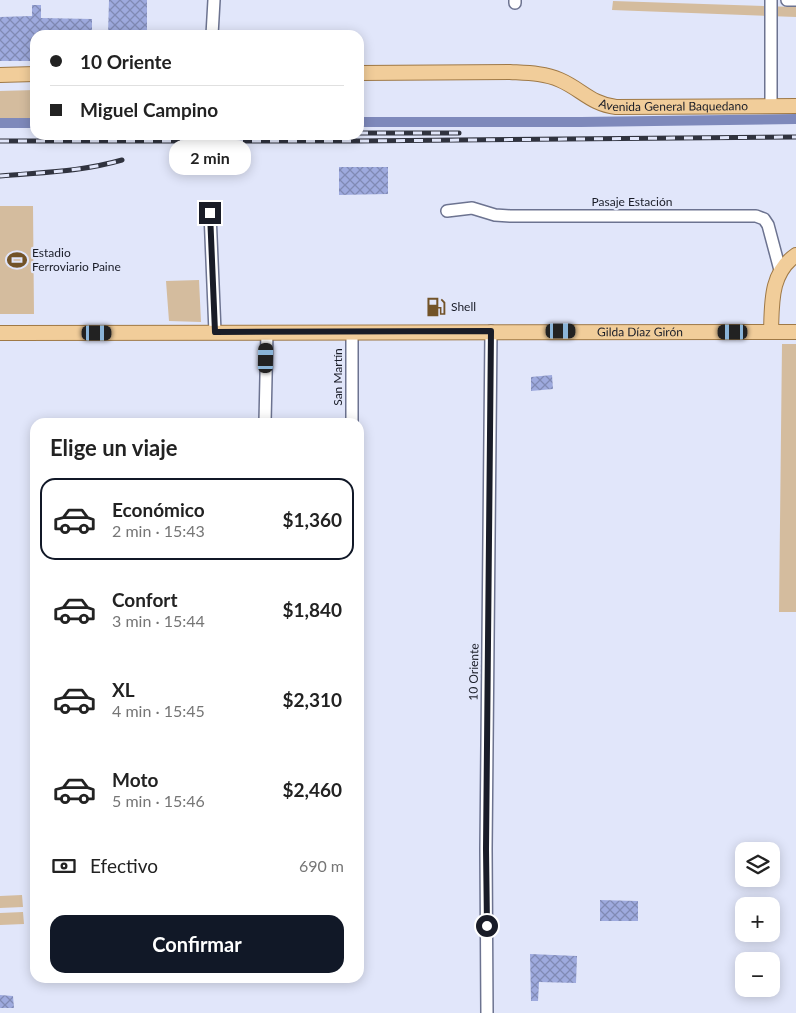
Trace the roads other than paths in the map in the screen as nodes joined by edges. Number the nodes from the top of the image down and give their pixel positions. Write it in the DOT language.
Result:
graph roads {
  1 [pos="214,0"];
  2 [pos="771,0"];
  3 [pos="787,0"];
  4 [pos="796,0"];
  5 [pos="212,30"];
  6 [pos="364,73"];
  7 [pos="30,74"];
  8 [pos="0,75"];
  9 [pos="559,80"];
  10 [pos="364,81"];
  11 [pos="0,82"];
  12 [pos="30,82"];
  13 [pos="771,106"];
  14 [pos="796,106"];
  15 [pos="447,211"];
  16 [pos="210,213"];
  17 [pos="796,255"];
  18 [pos="780,270"];
  19 [pos="491,331"];
  20 [pos="215,332"];
  21 [pos="267,332"];
  22 [pos="352,332"];
  23 [pos="771,332"];
  24 [pos="796,332"];
  25 [pos="0,333"];
  26 [pos="265,418"];
  27 [pos="352,418"];
  28 [pos="488,1013"];
  1 -- 5 [label="street"];
  2 -- 13 [label="street"];
  3 -- 4 [label="street"];
  6 -- 9 [label="main road, Avenida General Baquedano"];
  7 -- 8 [label="main road"];
  9 -- 10 [label="main road"];
  9 -- 13 [label="main road, Avenida General Baquedano"];
  11 -- 12 [label="main road"];
  13 -- 14 [label="main road, Avenida General Baquedano"];
  15 -- 18 [label="street, Pasaje Estación"];
  16 -- 20 [label="street"];
  17 -- 18 [label="main road"];
  18 -- 23 [label="main road"];
  19 -- 22 [label="main road, Gilda Díaz Girón"];
  19 -- 23 [label="main road, Gilda Díaz Girón"];
  19 -- 28 [label="street, 10 Oriente"];
  20 -- 21 [label="main road, Gilda Díaz Girón"];
  20 -- 25 [label="main road, Gilda Díaz Girón"];
  21 -- 22 [label="main road, Gilda Díaz Girón"];
  21 -- 26 [label="street"];
  22 -- 27 [label="street, San Martín"];
  23 -- 24 [label="main road, Gilda Díaz Girón"];
}
